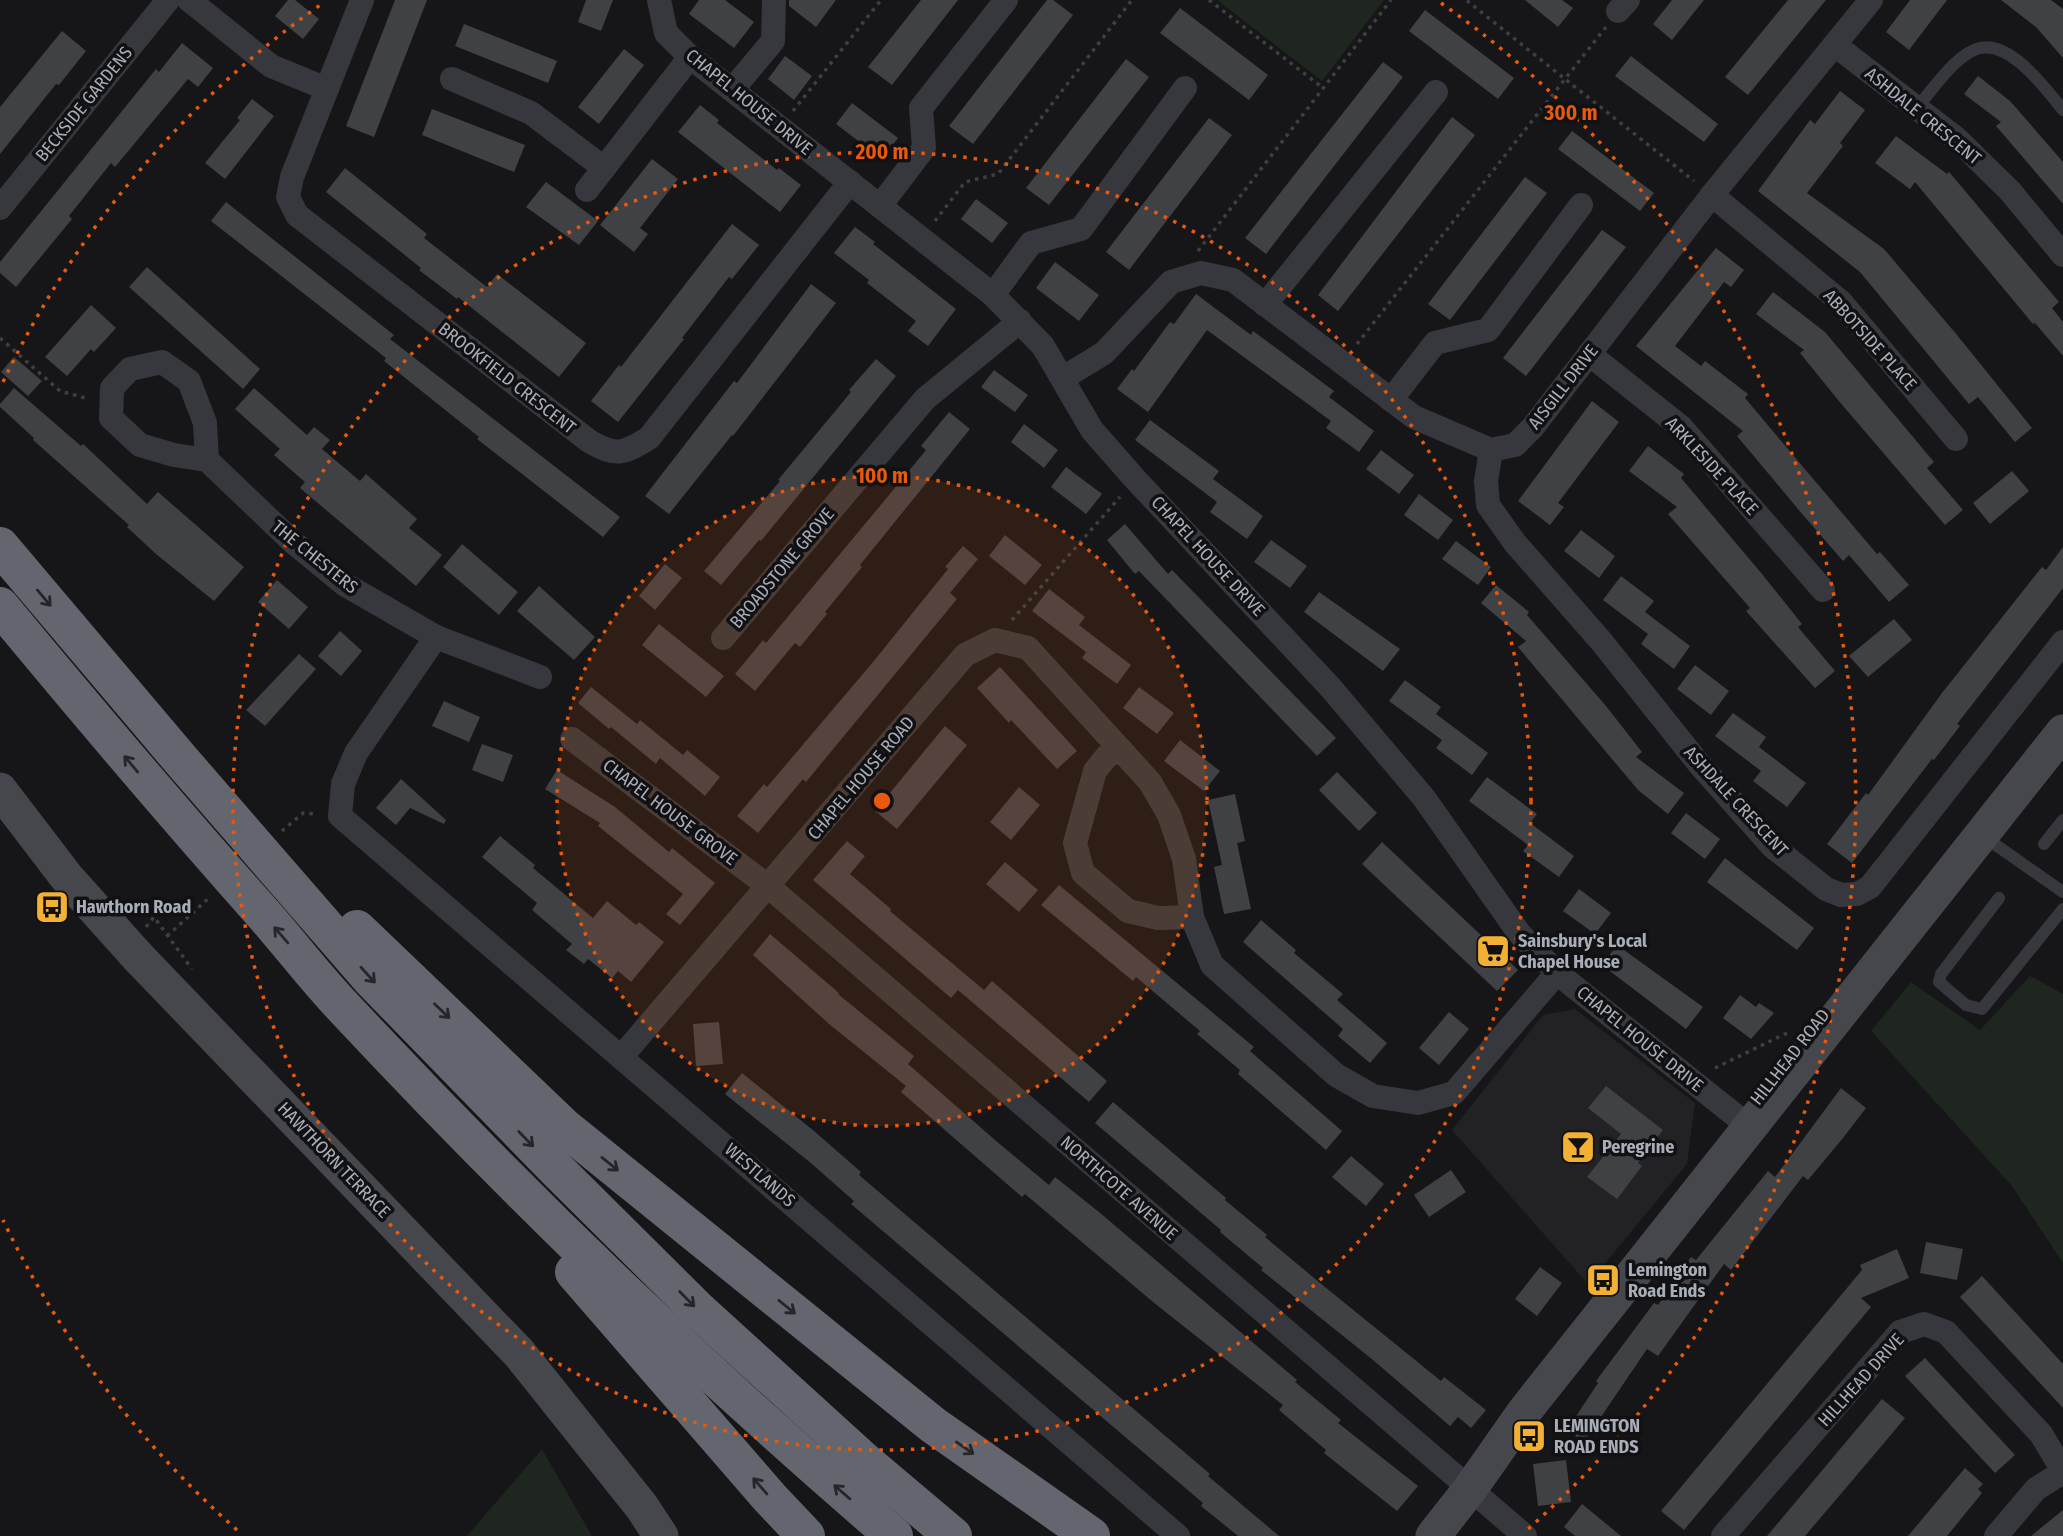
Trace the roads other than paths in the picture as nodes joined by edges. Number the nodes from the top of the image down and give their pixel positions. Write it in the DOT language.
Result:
graph roads {
  1 [pos="168,0"];
  2 [pos="189,0"];
  3 [pos="362,0"];
  4 [pos="659,0"];
  5 [pos="774,0"];
  6 [pos="1006,0"];
  7 [pos="1871,0"];
  8 [pos="1835,45"];
  9 [pos="690,57"];
  10 [pos="452,79"];
  11 [pos="1185,88"];
  12 [pos="327,89"];
  13 [pos="732,90"];
  14 [pos="1436,92"];
  15 [pos="1917,108"];
  16 [pos="2063,110"];
  17 [pos="604,168"];
  18 [pos="850,182"];
  19 [pos="587,190"];
  20 [pos="1712,195"];
  21 [pos="1581,205"];
  22 [pos="880,206"];
  23 [pos="0,208"];
  24 [pos="2063,255"];
  25 [pos="993,295"];
  26 [pos="1265,305"];
  27 [pos="1020,321"];
  28 [pos="1589,354"];
  29 [pos="1063,378"];
  30 [pos="1391,400"];
  31 [pos="1956,439"];
  32 [pos="1491,450"];
  33 [pos="207,460"];
  34 [pos="0,546"];
  35 [pos="1823,590"];
  36 [pos="0,607"];
  37 [pos="436,637"];
  38 [pos="723,638"];
  39 [pos="2063,642"];
  40 [pos="540,677"];
  41 [pos="2063,705"];
  42 [pos="2063,732"];
  43 [pos="572,739"];
  44 [pos="1121,750"];
  45 [pos="181,760"];
  46 [pos="0,790"];
  47 [pos="2063,820"];
  48 [pos="1976,830"];
  49 [pos="2043,844"];
  50 [pos="768,886"];
  51 [pos="2063,892"];
  52 [pos="1998,898"];
  53 [pos="2063,909"];
  54 [pos="1192,917"];
  55 [pos="1557,973"];
  56 [pos="344,1009"];
  57 [pos="622,1056"];
  58 [pos="1746,1124"];
  59 [pos="2063,1471"];
  60 [pos="1470,1489"];
  61 [pos="661,1536"];
  62 [pos="806,1536"];
  63 [pos="894,1536"];
  64 [pos="953,1536"];
  65 [pos="1091,1536"];
  66 [pos="1178,1536"];
  67 [pos="1433,1536"];
  68 [pos="1525,1536"];
  69 [pos="1723,1536"];
  70 [pos="1996,1536"];
  1 -- 23 [label="street, BECKSIDE GARDENS"];
  2 -- 12 [label="street"];
  3 -- 12 [label="street, BROOKFIELD CRESCENT"];
  4 -- 9 [label="street, CHAPEL HOUSE DRIVE"];
  5 -- 13 [label="street"];
  6 -- 22 [label="street"];
  7 -- 8 [label="street, AISGILL DRIVE"];
  8 -- 15 [label="street, ASHDALE CRESCENT"];
  8 -- 20 [label="street, AISGILL DRIVE"];
  9 -- 13 [label="street, CHAPEL HOUSE DRIVE"];
  9 -- 17 [label="street"];
  10 -- 17 [label="street"];
  11 -- 25 [label="street"];
  12 -- 18 [label="street, BROOKFIELD CRESCENT"];
  13 -- 18 [label="street, CHAPEL HOUSE DRIVE"];
  14 -- 26 [label="street"];
  15 -- 16 [label="lane"];
  15 -- 24 [label="street, ASHDALE CRESCENT"];
  17 -- 19 [label="street"];
  18 -- 22 [label="street, CHAPEL HOUSE DRIVE"];
  20 -- 28 [label="street, AISGILL DRIVE"];
  20 -- 31 [label="street, ABBOTSIDE PLACE"];
  21 -- 30 [label="street"];
  22 -- 25 [label="street, CHAPEL HOUSE DRIVE"];
  25 -- 27 [label="street, CHAPEL HOUSE DRIVE"];
  26 -- 29 [label="street"];
  26 -- 30 [label="street"];
  27 -- 29 [label="street, CHAPEL HOUSE DRIVE"];
  27 -- 38 [label="street, BROADSTONE GROVE"];
  28 -- 32 [label="street, AISGILL DRIVE"];
  28 -- 35 [label="street, ARKLESIDE PLACE"];
  29 -- 55 [label="street, CHAPEL HOUSE DRIVE"];
  30 -- 32 [label="street"];
  32 -- 39 [label="street, ASHDALE CRESCENT"];
  33 -- 33 [label="street"];
  33 -- 37 [label="street, THE CHESTERS"];
  34 -- 45 [label="highway, one-way"];
  56 -- 36 [label="highway, one-way"];
  37 -- 40 [label="street, THE CHESTERS"];
  37 -- 57 [label="street, WESTLANDS"];
  41 -- 48 [label="street, HILLHEAD ROAD"];
  42 -- 48 [label="street, HILLHEAD ROAD"];
  43 -- 50 [label="street, CHAPEL HOUSE GROVE"];
  44 -- 50 [label="street, CHAPEL HOUSE ROAD"];
  44 -- 54 [label="street"];
  44 -- 54 [label="street"];
  45 -- 64 [label="highway, one-way"];
  45 -- 65 [label="highway, one-way"];
  46 -- 61 [label="street, HAWTHORN TERRACE"];
  47 -- 49 [label="lane"];
  48 -- 51 [label="lane"];
  48 -- 58 [label="street, HILLHEAD ROAD"];
  50 -- 57 [label="street, CHAPEL HOUSE ROAD"];
  50 -- 60 [label="street, NORTHCOTE AVENUE"];
  52 -- 53 [label="lane"];
  54 -- 55 [label="street"];
  55 -- 58 [label="street, CHAPEL HOUSE DRIVE"];
  62 -- 56 [label="highway, one-way"];
  63 -- 56 [label="highway, one-way"];
  57 -- 66 [label="street, WESTLANDS"];
  58 -- 60 [label="street, HILLHEAD ROAD"];
  59 -- 69 [label="street, HILLHEAD DRIVE"];
  59 -- 70 [label="street"];
  60 -- 67 [label="street, HILLHEAD ROAD"];
  60 -- 68 [label="street, NORTHCOTE AVENUE"];
}
